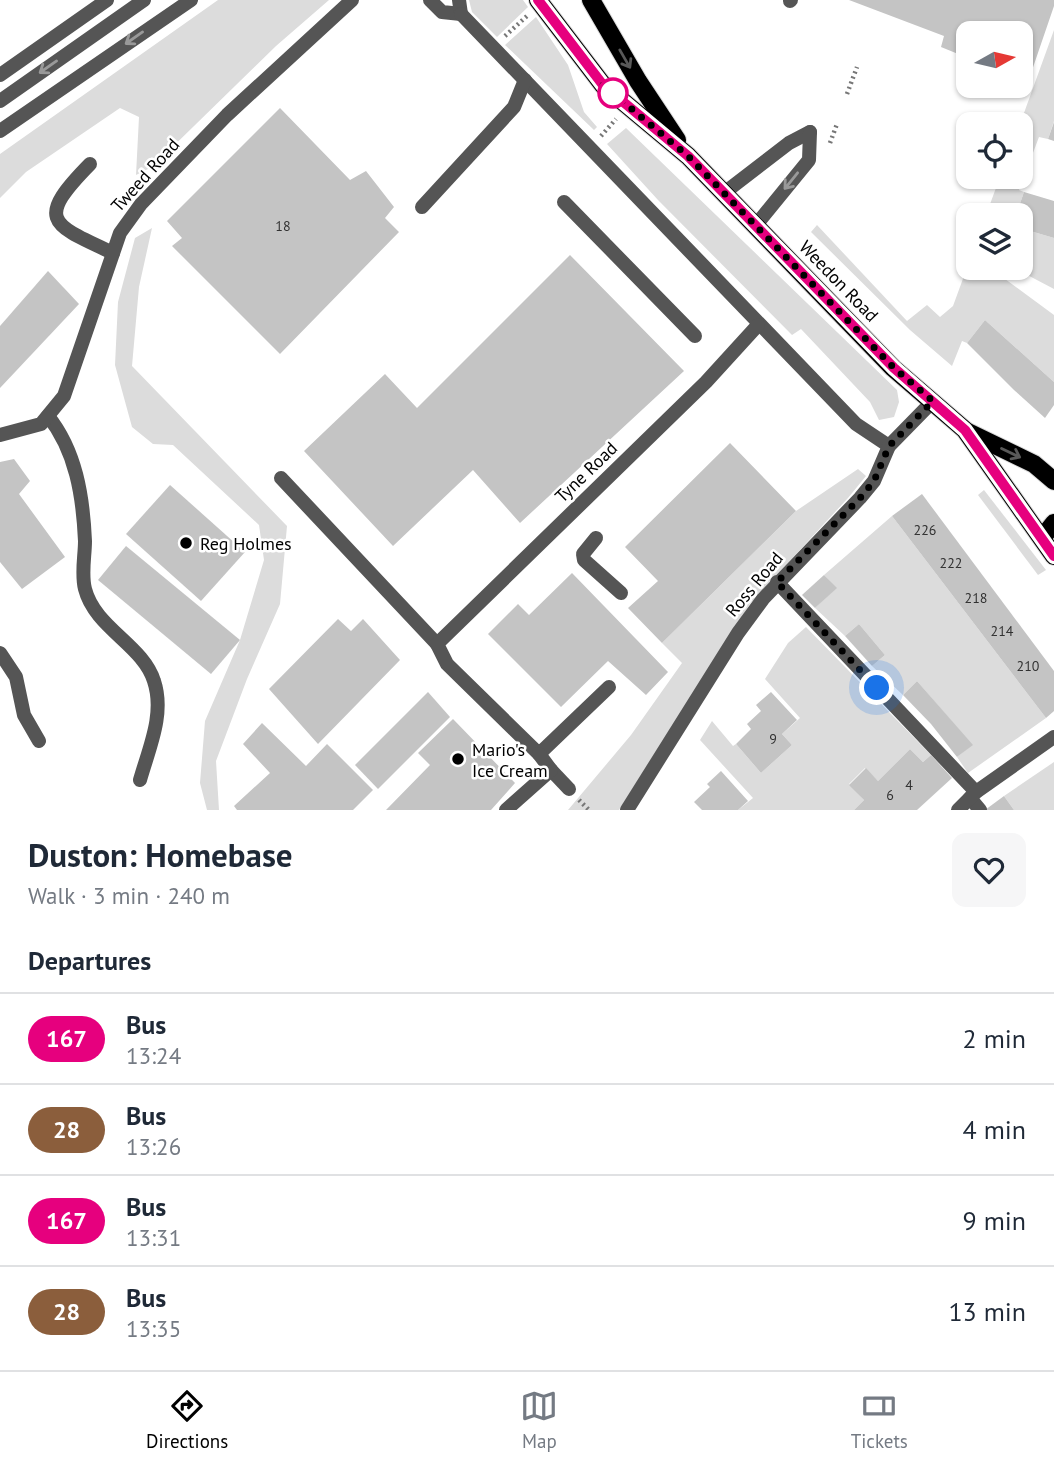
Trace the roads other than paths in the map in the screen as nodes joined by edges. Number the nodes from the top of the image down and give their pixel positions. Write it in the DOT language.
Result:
graph roads {
  1 [pos="107,0"];
  2 [pos="144,0"];
  3 [pos="191,0"];
  4 [pos="352,0"];
  5 [pos="430,0"];
  6 [pos="591,0"];
  7 [pos="535,6"];
  8 [pos="460,7"];
  9 [pos="0,75"];
  10 [pos="525,80"];
  11 [pos="0,101"];
  12 [pos="0,131"];
  13 [pos="688,156"];
  14 [pos="90,164"];
  15 [pos="724,193"];
  16 [pos="564,202"];
  17 [pos="422,207"];
  18 [pos="756,225"];
  19 [pos="113,253"];
  20 [pos="758,325"];
  21 [pos="695,336"];
  22 [pos="933,401"];
  23 [pos="48,416"];
  24 [pos="965,430"];
  25 [pos="0,435"];
  26 [pos="889,446"];
  27 [pos="281,478"];
  28 [pos="1054,481"];
  29 [pos="1054,523"];
  30 [pos="596,538"];
  31 [pos="1042,538"];
  32 [pos="1054,556"];
  33 [pos="777,582"];
  34 [pos="621,593"];
  35 [pos="437,644"];
  36 [pos="0,653"];
  37 [pos="609,687"];
  38 [pos="1054,737"];
  39 [pos="39,741"];
  40 [pos="539,754"];
  41 [pos="551,770"];
  42 [pos="140,780"];
  43 [pos="569,789"];
  44 [pos="975,800"];
  45 [pos="506,810"];
  46 [pos="627,810"];
  47 [pos="958,810"];
  1 -- 9 [label="street"];
  2 -- 11 [label="street, one-way"];
  3 -- 12 [label="street, one-way"];
  4 -- 19 [label="street, Tweed Road"];
  5 -- 8 [label="street"];
  6 -- 13 [label="main road, Weedon Road, one-way"];
  7 -- 13 [label="main road, Weedon Road"];
  8 -- 10 [label="street"];
  10 -- 17 [label="street"];
  10 -- 20 [label="street"];
  13 -- 15 [label="main road, Weedon Road"];
  14 -- 19 [label="street"];
  15 -- 18 [label="main road, Weedon Road"];
  15 -- 18 [label="street, one-way"];
  16 -- 21 [label="street"];
  18 -- 22 [label="main road, Weedon Road"];
  19 -- 23 [label="street, Tweed Road"];
  20 -- 26 [label="street"];
  20 -- 35 [label="street, Tyne Road"];
  22 -- 24 [label="main road, Weedon Road"];
  22 -- 26 [label="street, Ross Road"];
  23 -- 25 [label="street"];
  23 -- 42 [label="street"];
  24 -- 28 [label="main road, Weedon Road, one-way"];
  24 -- 31 [label="main road, Weedon Road"];
  26 -- 33 [label="street, Ross Road"];
  27 -- 35 [label="street"];
  29 -- 31 [label="main road"];
  30 -- 34 [label="street"];
  31 -- 32 [label="main road, Weedon Road"];
  33 -- 44 [label="street"];
  33 -- 46 [label="street, Ross Road"];
  35 -- 40 [label="street"];
  36 -- 39 [label="street"];
  37 -- 40 [label="street"];
  38 -- 44 [label="street"];
  40 -- 41 [label="street"];
  41 -- 43 [label="street"];
  41 -- 45 [label="street"];
  44 -- 47 [label="street"];
}
